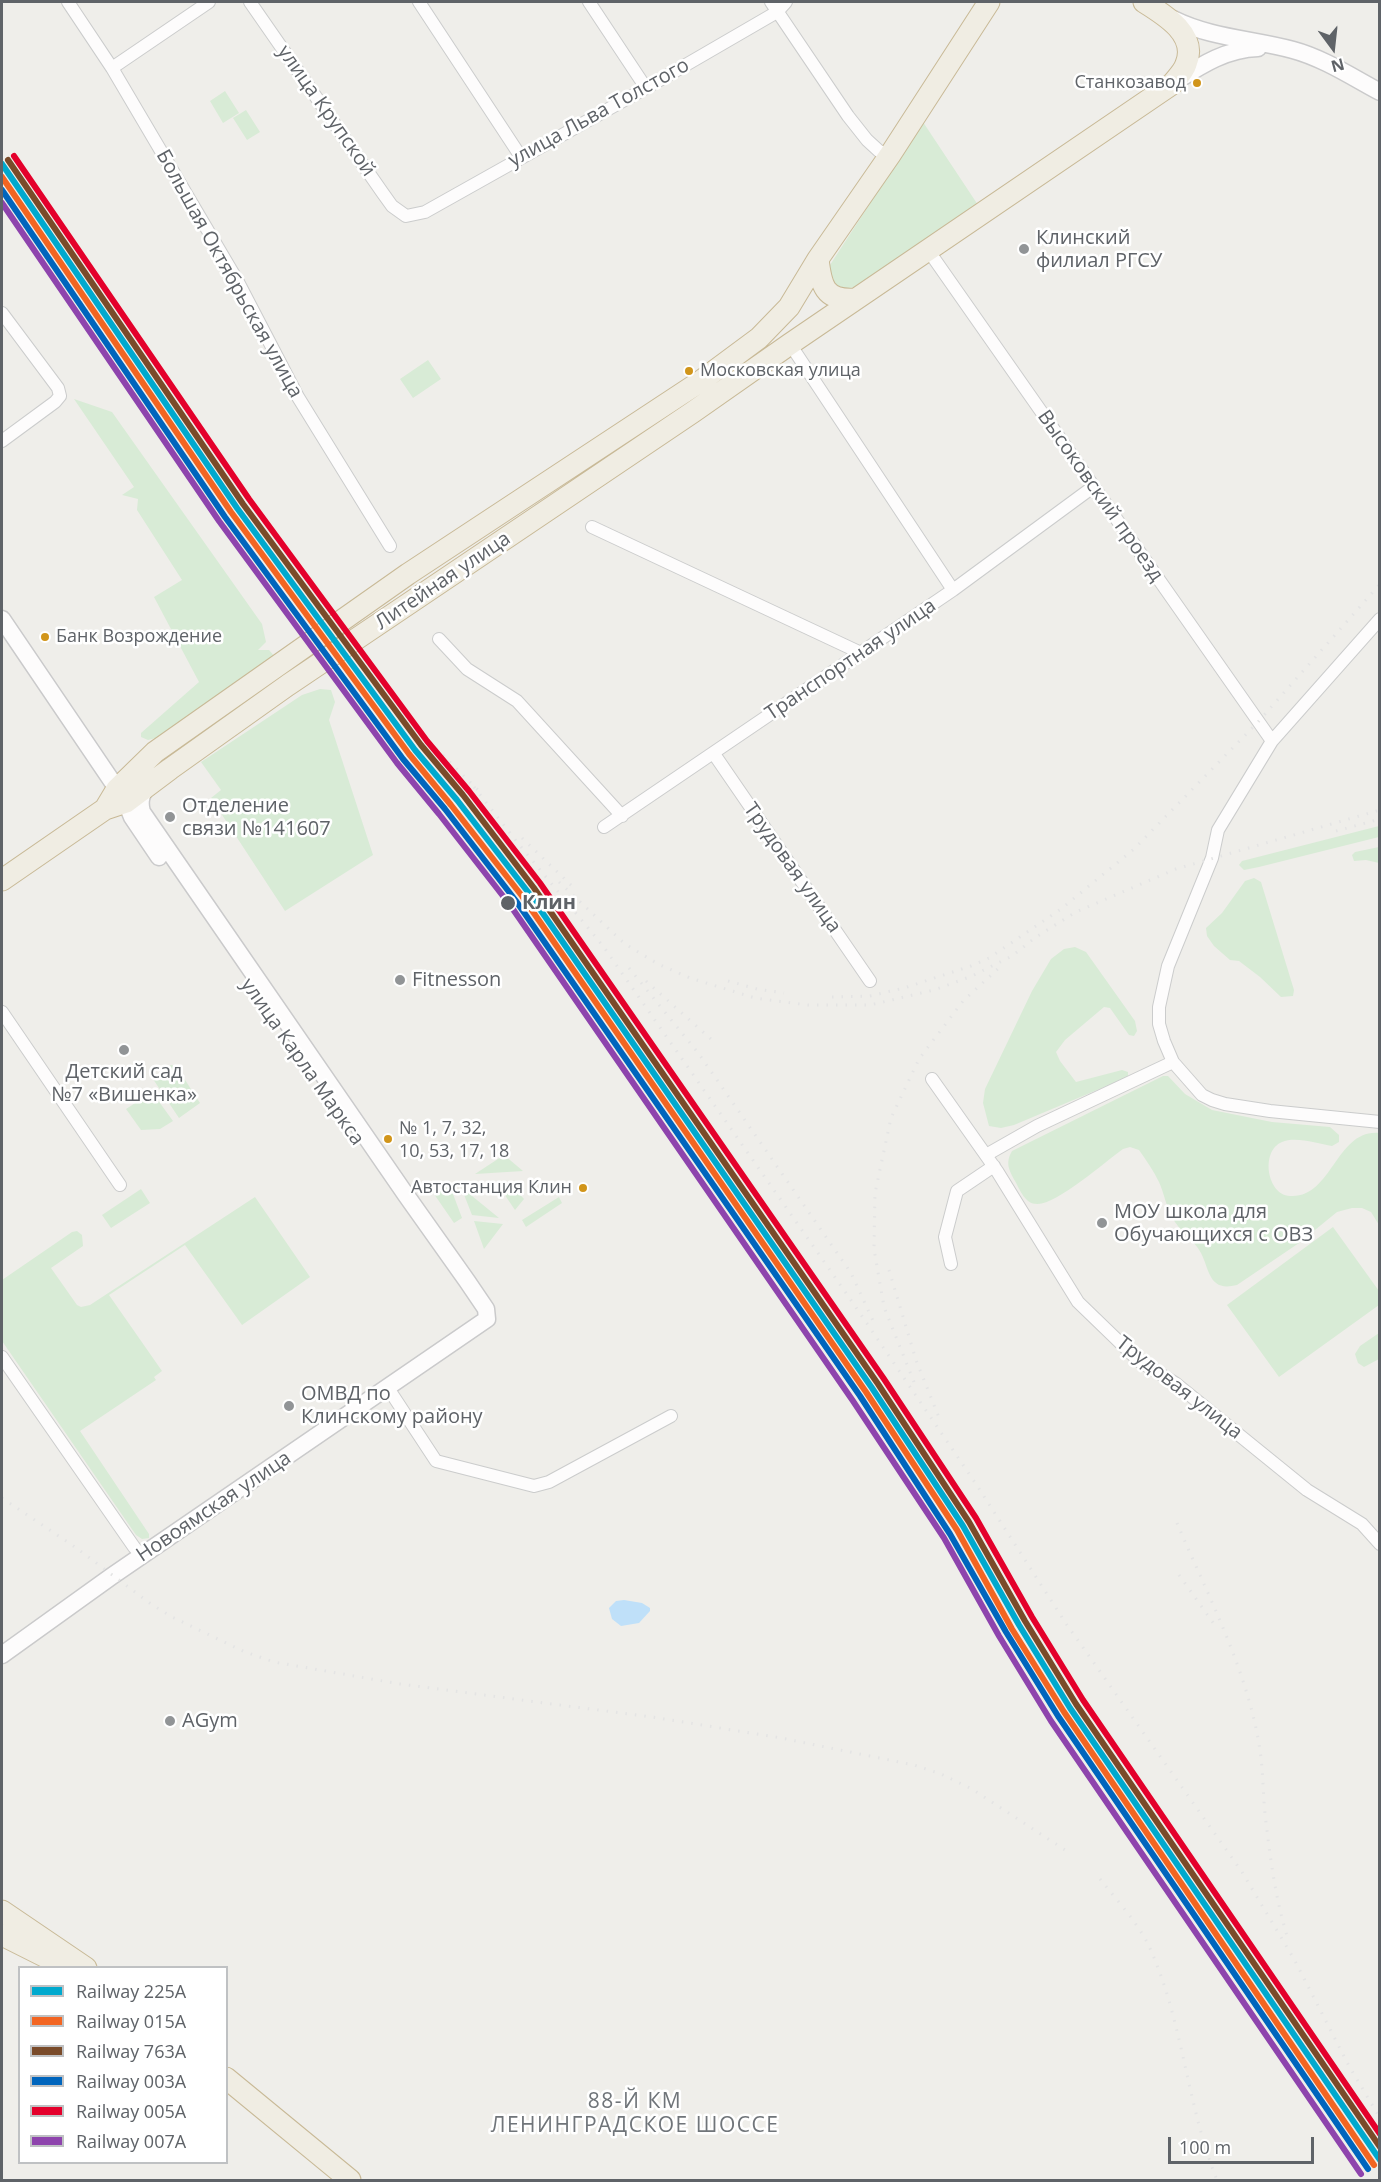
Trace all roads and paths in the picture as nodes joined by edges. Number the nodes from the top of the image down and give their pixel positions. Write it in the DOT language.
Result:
graph roads {
  1 [pos="68,2"];
  2 [pos="209,2"];
  3 [pos="250,2"];
  4 [pos="419,2"];
  5 [pos="589,2"];
  6 [pos="786,2"];
  7 [pos="989,2"];
  8 [pos="1144,2"];
  9 [pos="774,7"];
  10 [pos="1166,16"];
  11 [pos="1295,50"];
  12 [pos="112,68"];
  13 [pos="1172,84"];
  14 [pos="646,88"];
  15 [pos="1380,92"];
  16 [pos="890,155"];
  17 [pos="521,157"];
  18 [pos="406,216"];
  19 [pos="928,250"];
  20 [pos="818,259"];
  21 [pos="855,299"];
  22 [pos="2,313"];
  23 [pos="789,344"];
  24 [pos="2,441"];
  25 [pos="1093,487"];
  26 [pos="592,527"];
  27 [pos="390,546"];
  28 [pos="953,590"];
  29 [pos="2,619"];
  30 [pos="1380,619"];
  31 [pos="439,639"];
  32 [pos="861,652"];
  33 [pos="1272,741"];
  34 [pos="714,754"];
  35 [pos="149,757"];
  36 [pos="100,762"];
  37 [pos="129,801"];
  38 [pos="621,816"];
  39 [pos="604,827"];
  40 [pos="2,880"];
  41 [pos="870,981"];
  42 [pos="2,1012"];
  43 [pos="1173,1062"];
  44 [pos="932,1079"];
  45 [pos="1380,1122"];
  46 [pos="986,1155"];
  47 [pos="994,1166"];
  48 [pos="120,1185"];
  49 [pos="951,1264"];
  50 [pos="487,1318"];
  51 [pos="2,1358"];
  52 [pos="388,1388"];
  53 [pos="671,1416"];
  54 [pos="1380,1544"];
  55 [pos="142,1556"];
  56 [pos="2,1654"];
  57 [pos="2,1911"];
  58 [pos="9,1938"];
  59 [pos="62,1966"];
  60 [pos="83,1966"];
  61 [pos="228,2080"];
  62 [pos="228,2095"];
  63 [pos="334,2181"];
  64 [pos="350,2181"];
  1 -- 12 [label="street, Большая Октябрьская улица"];
  2 -- 12 [label="street"];
  3 -- 18 [label="street, улица Крупской"];
  4 -- 17 [label="street"];
  5 -- 14 [label="street"];
  6 -- 9 [label="street, улица Льва Толстого"];
  7 -- 16 [label="highway, Литейная улица"];
  8 -- 10 [label="highway"];
  9 -- 14 [label="street, улица Льва Толстого"];
  9 -- 16 [label="street"];
  10 -- 11 [label="street"];
  10 -- 13 [label="highway"];
  11 -- 13 [label="street"];
  11 -- 15 [label="street"];
  12 -- 27 [label="street, Большая Октябрьская улица"];
  13 -- 19 [label="highway, Литейная улица"];
  14 -- 17 [label="street, улица Льва Толстого"];
  16 -- 20 [label="highway, Литейная улица"];
  17 -- 18 [label="street, улица Льва Толстого"];
  19 -- 21 [label="highway, Литейная улица"];
  19 -- 25 [label="street, Высоковский проезд"];
  20 -- 21 [label="highway"];
  20 -- 35 [label="highway, Литейная улица"];
  21 -- 23 [label="highway, Литейная улица"];
  22 -- 24 [label="street"];
  23 -- 28 [label="street"];
  23 -- 37 [label="highway, Литейная улица"];
  25 -- 28 [label="street, Транспортная улица"];
  25 -- 33 [label="street, Высоковский проезд"];
  26 -- 32 [label="street"];
  28 -- 32 [label="street, Транспортная улица"];
  29 -- 36 [label="street, улица Карла Маркса"];
  30 -- 33 [label="street"];
  31 -- 38 [label="street"];
  32 -- 34 [label="street, Транспортная улица"];
  33 -- 43 [label="street"];
  34 -- 38 [label="street, Транспортная улица"];
  34 -- 41 [label="street, Трудовая улица"];
  35 -- 36 [label="street"];
  35 -- 37 [label="highway, Литейная улица"];
  36 -- 37 [label="street, улица Карла Маркса"];
  37 -- 40 [label="highway, Литейная улица"];
  37 -- 50 [label="street, улица Карла Маркса"];
  38 -- 39 [label="street, Транспортная улица"];
  42 -- 48 [label="street"];
  43 -- 45 [label="street"];
  43 -- 46 [label="street"];
  44 -- 46 [label="street, Трудовая улица"];
  46 -- 47 [label="street, Трудовая улица"];
  47 -- 49 [label="street"];
  47 -- 54 [label="street, Трудовая улица"];
  50 -- 52 [label="street, Новоямская улица"];
  51 -- 55 [label="street"];
  52 -- 53 [label="street"];
  52 -- 55 [label="street, Новоямская улица"];
  55 -- 56 [label="street, Новоямская улица"];
  57 -- 60 [label="highway"];
  58 -- 59 [label="highway"];
  61 -- 64 [label="highway"];
  62 -- 63 [label="highway"];
}
